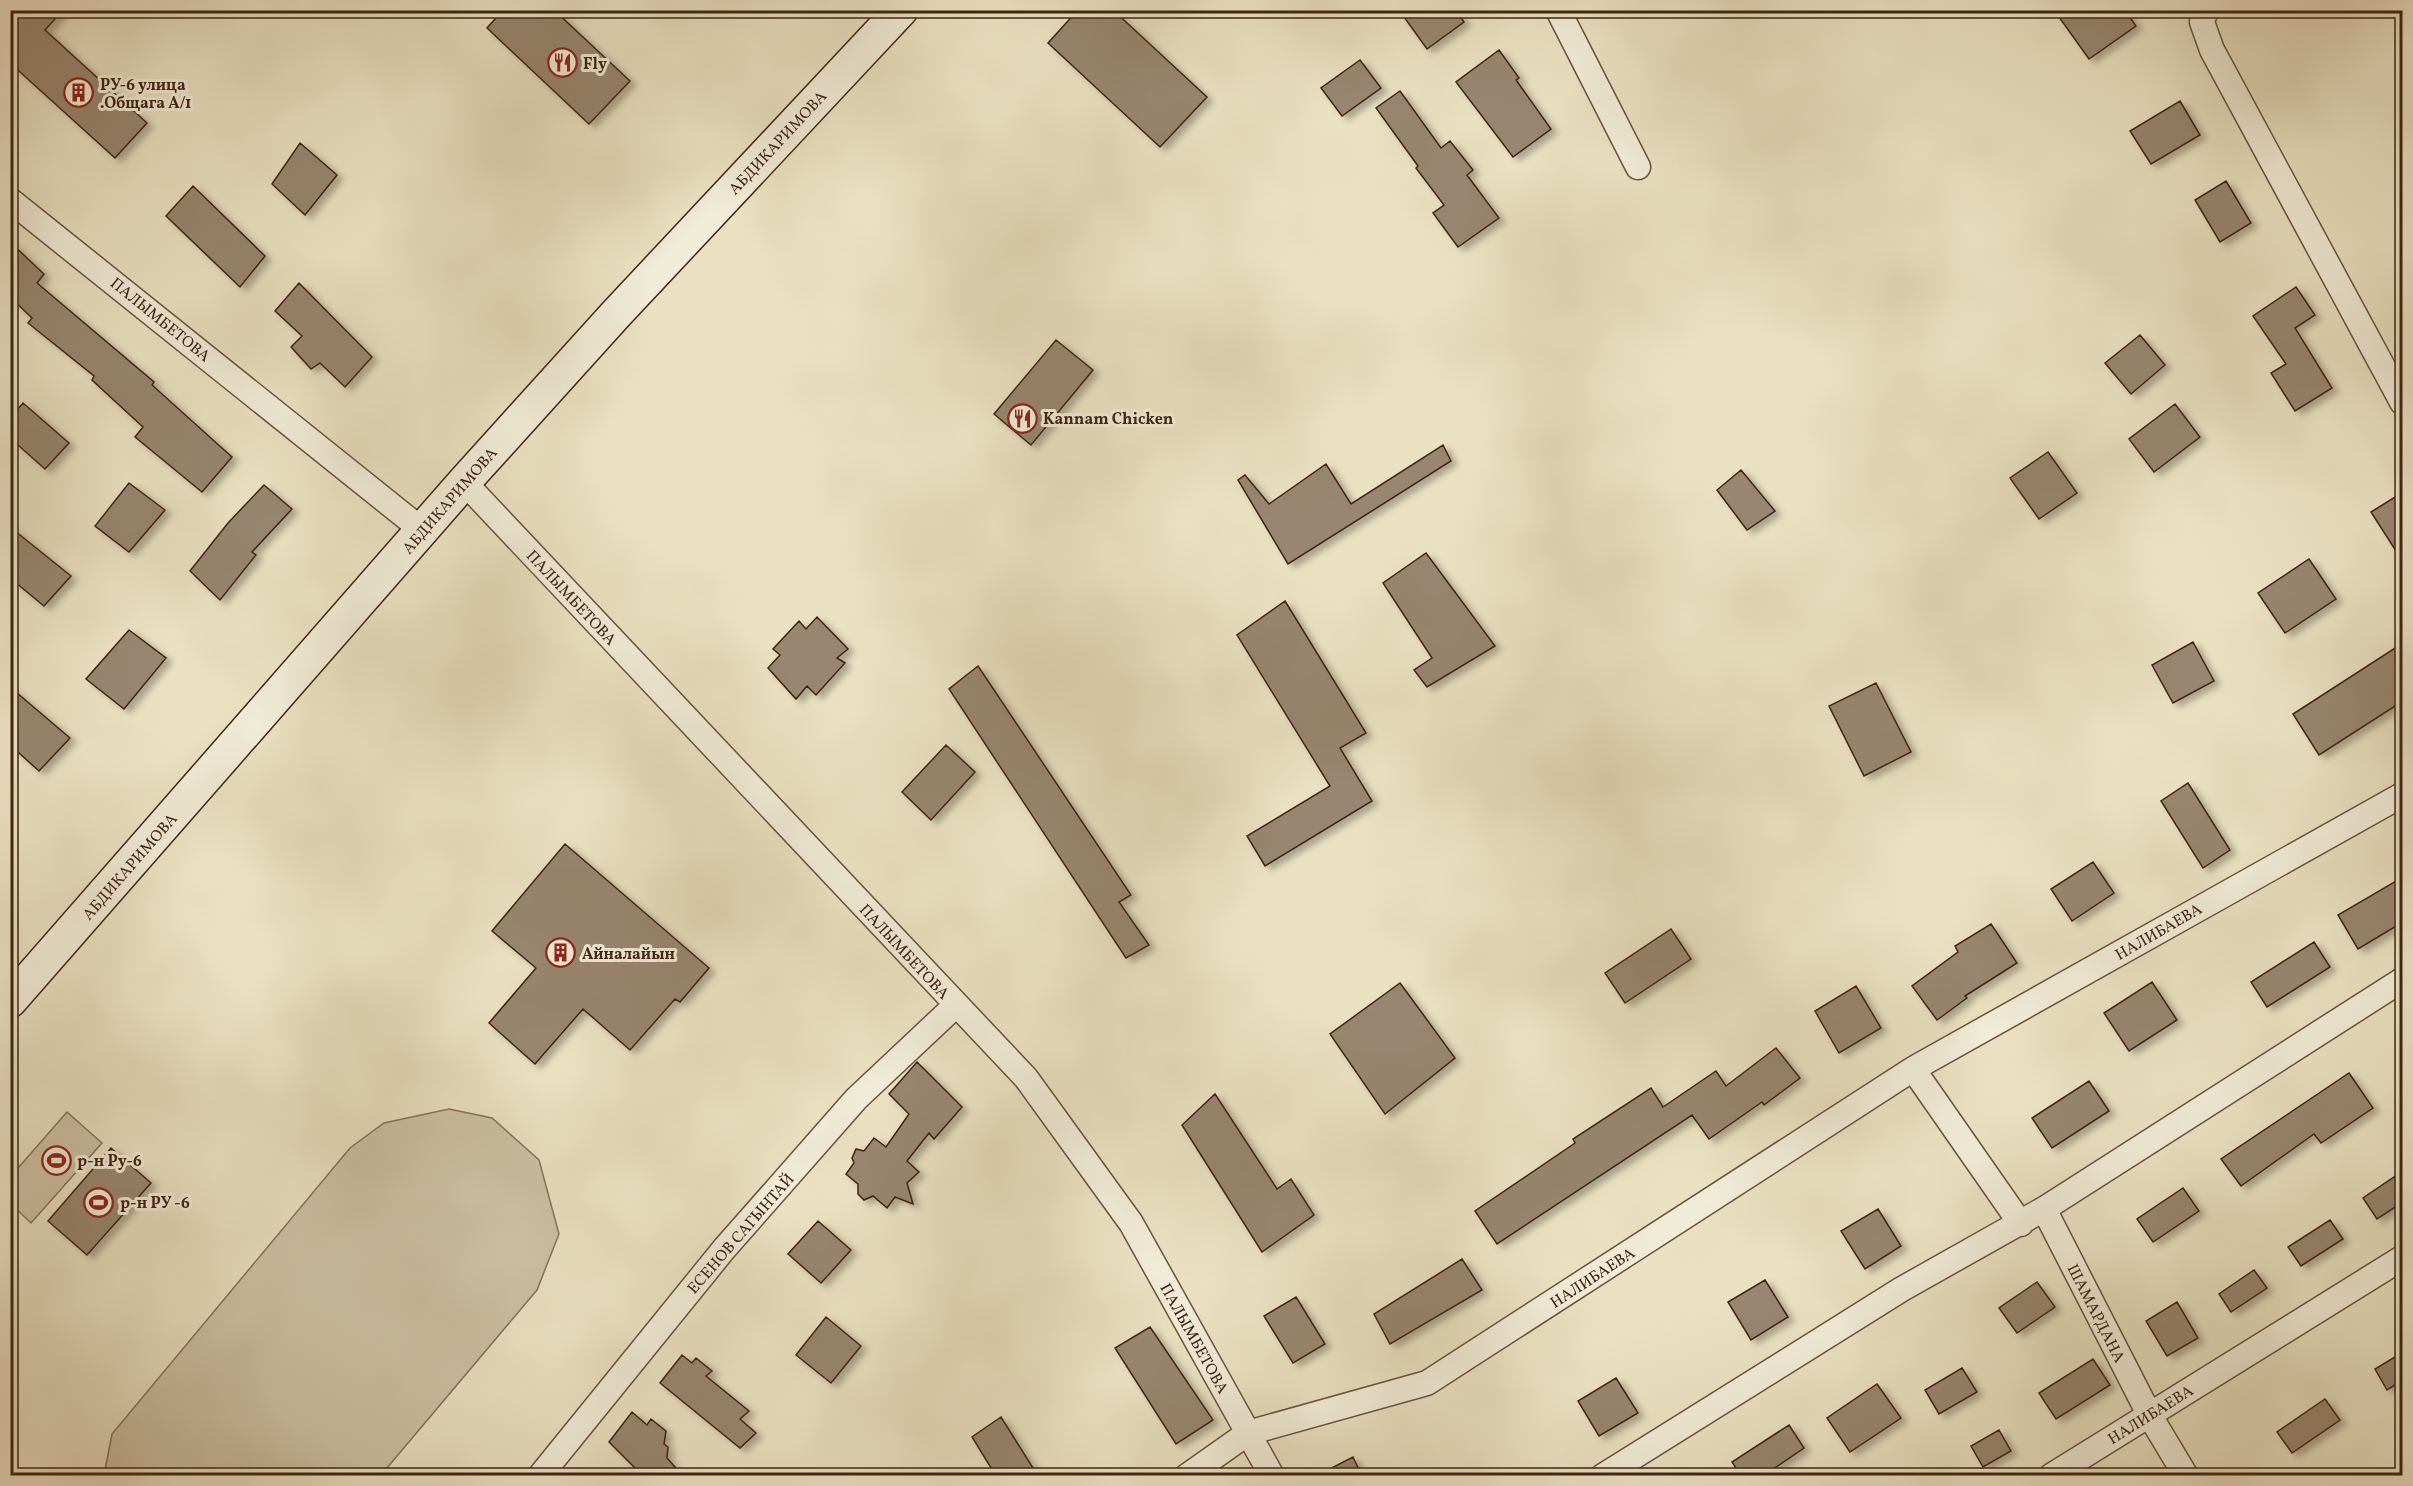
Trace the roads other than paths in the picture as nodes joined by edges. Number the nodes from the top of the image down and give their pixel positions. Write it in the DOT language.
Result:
graph roads {
  1 [pos="901,10"];
  2 [pos="1558,10"];
  3 [pos="2206,10"];
  4 [pos="1638,167"];
  5 [pos="10,200"];
  6 [pos="2403,402"];
  7 [pos="464,482"];
  8 [pos="422,530"];
  9 [pos="2403,795"];
  10 [pos="2403,980"];
  11 [pos="10,1001"];
  12 [pos="956,1005"];
  13 [pos="1913,1069"];
  14 [pos="2044,1209"];
  15 [pos="2020,1224"];
  16 [pos="2403,1258"];
  17 [pos="2150,1416"];
  18 [pos="1248,1432"];
  19 [pos="540,1476"];
  20 [pos="1187,1476"];
  21 [pos="1272,1476"];
  22 [pos="1604,1476"];
  23 [pos="2051,1476"];
  24 [pos="2186,1476"];
  1 -- 7 [label="main road, АБДИКАРИМОВА"];
  2 -- 4 [label="street"];
  3 -- 6 [label="street"];
  5 -- 8 [label="street, ПАЛЫМБЕТОВА"];
  7 -- 8 [label="main road, АБДИКАРИМОВА"];
  7 -- 12 [label="street, ПАЛЫМБЕТОВА"];
  8 -- 11 [label="main road, АБДИКАРИМОВА"];
  9 -- 13 [label="street, НАЛИБАЕВА"];
  10 -- 14 [label="street"];
  12 -- 18 [label="street, ПАЛЫМБЕТОВА"];
  12 -- 19 [label="street, ЕСЕНОВ САГЫНТАЙ"];
  13 -- 15 [label="street"];
  13 -- 18 [label="street, НАЛИБАЕВА"];
  14 -- 15 [label="street"];
  14 -- 17 [label="street, ШАМАРДАНА"];
  15 -- 22 [label="street"];
  16 -- 17 [label="street, НАЛИБАЕВА"];
  17 -- 23 [label="street, НАЛИБАЕВА"];
  17 -- 24 [label="street, ШАМАРДАНА"];
  18 -- 20 [label="street"];
  18 -- 21 [label="street, ПАЛЫМБЕТОВА"];
}
